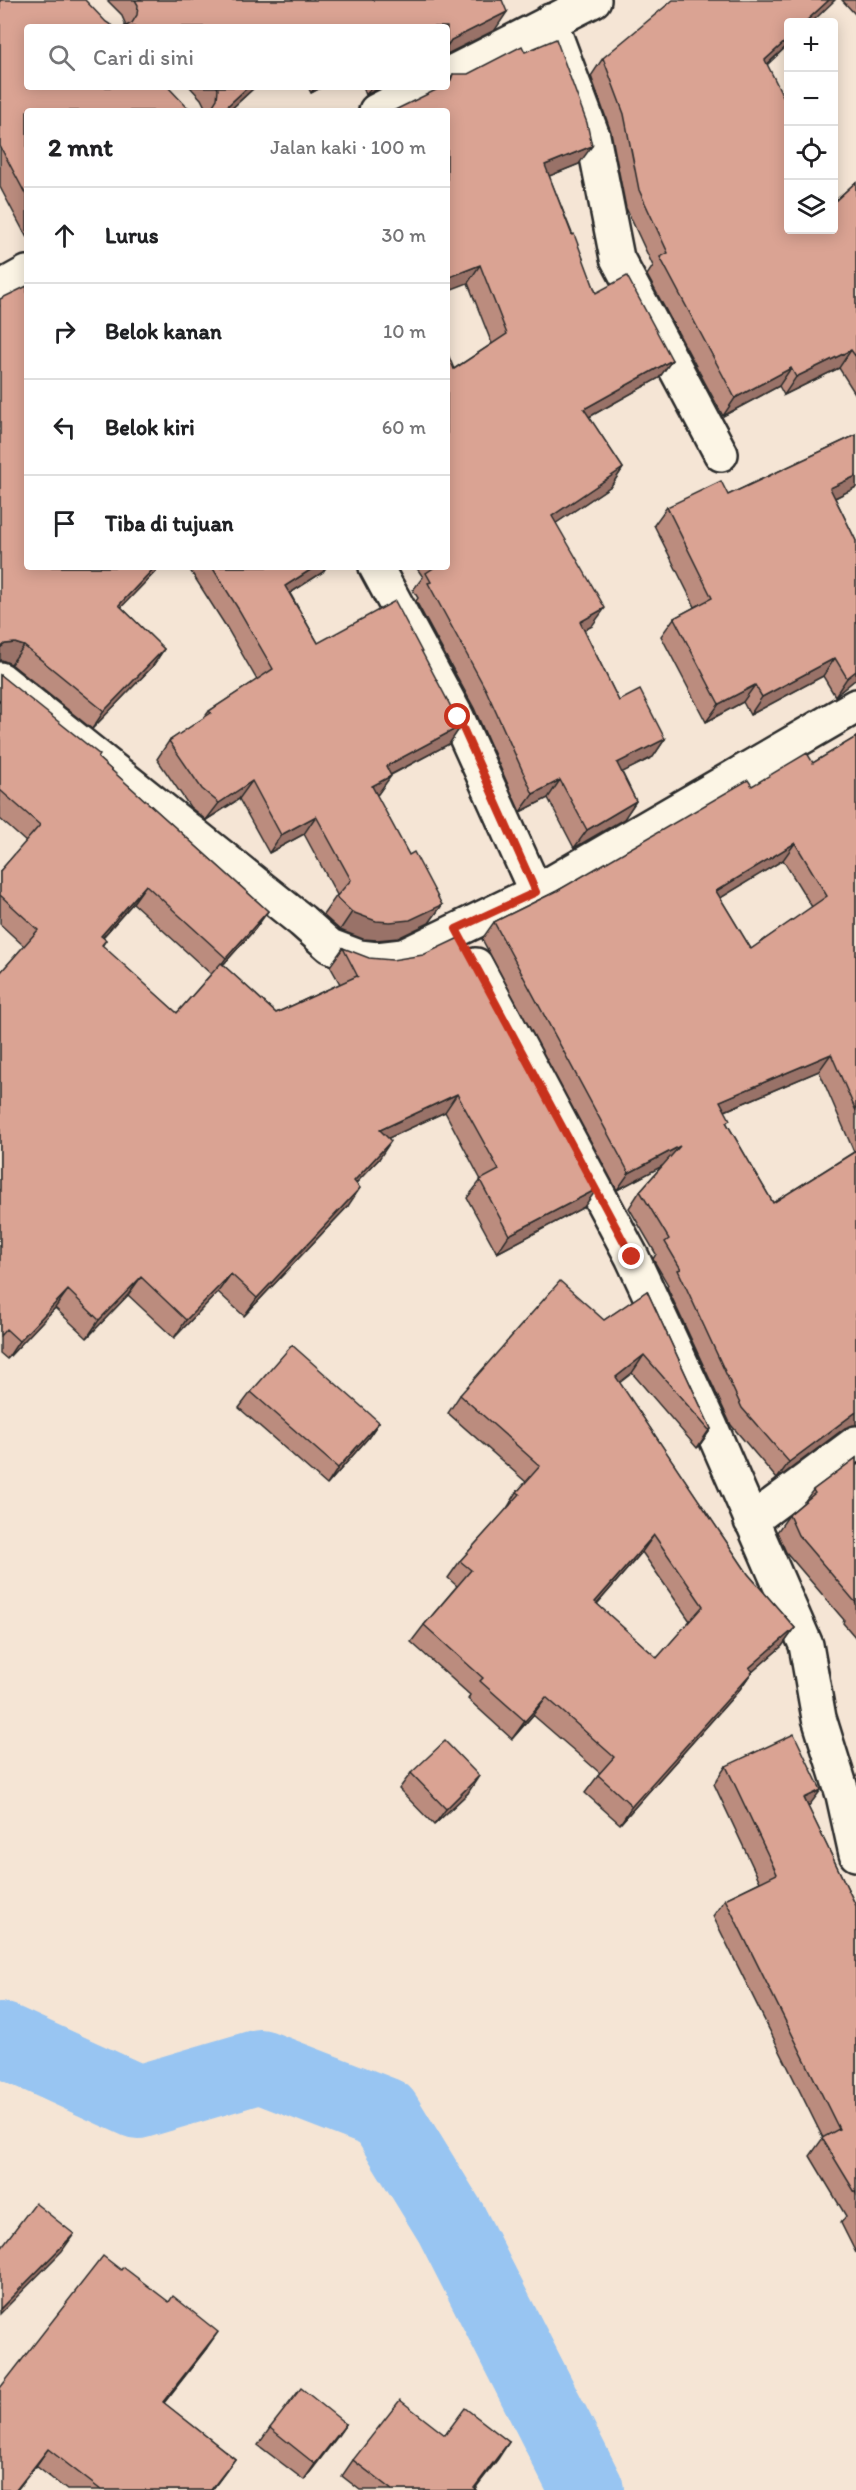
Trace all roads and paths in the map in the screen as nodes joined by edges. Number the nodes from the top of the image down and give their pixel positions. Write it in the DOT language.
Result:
graph roads {
  1 [pos="594,0"];
  2 [pos="550,21"];
  3 [pos="450,73"];
  4 [pos="417,90"];
  5 [pos="382,108"];
  6 [pos="24,275"];
  7 [pos="0,288"];
  8 [pos="721,454"];
  9 [pos="378,570"];
  10 [pos="0,678"];
  11 [pos="856,706"];
  12 [pos="536,892"];
  13 [pos="456,929"];
  14 [pos="856,1443"];
  15 [pos="751,1521"];
  16 [pos="856,1854"];
  1 -- 2 [label="street"];
  2 -- 3 [label="street"];
  2 -- 8 [label="street"];
  4 -- 5 [label="street"];
  6 -- 7 [label="street"];
  9 -- 12 [label="street"];
  10 -- 13 [label="street"];
  11 -- 12 [label="street"];
  12 -- 13 [label="street"];
  13 -- 15 [label="street"];
  14 -- 15 [label="street"];
  15 -- 16 [label="street"];
}
